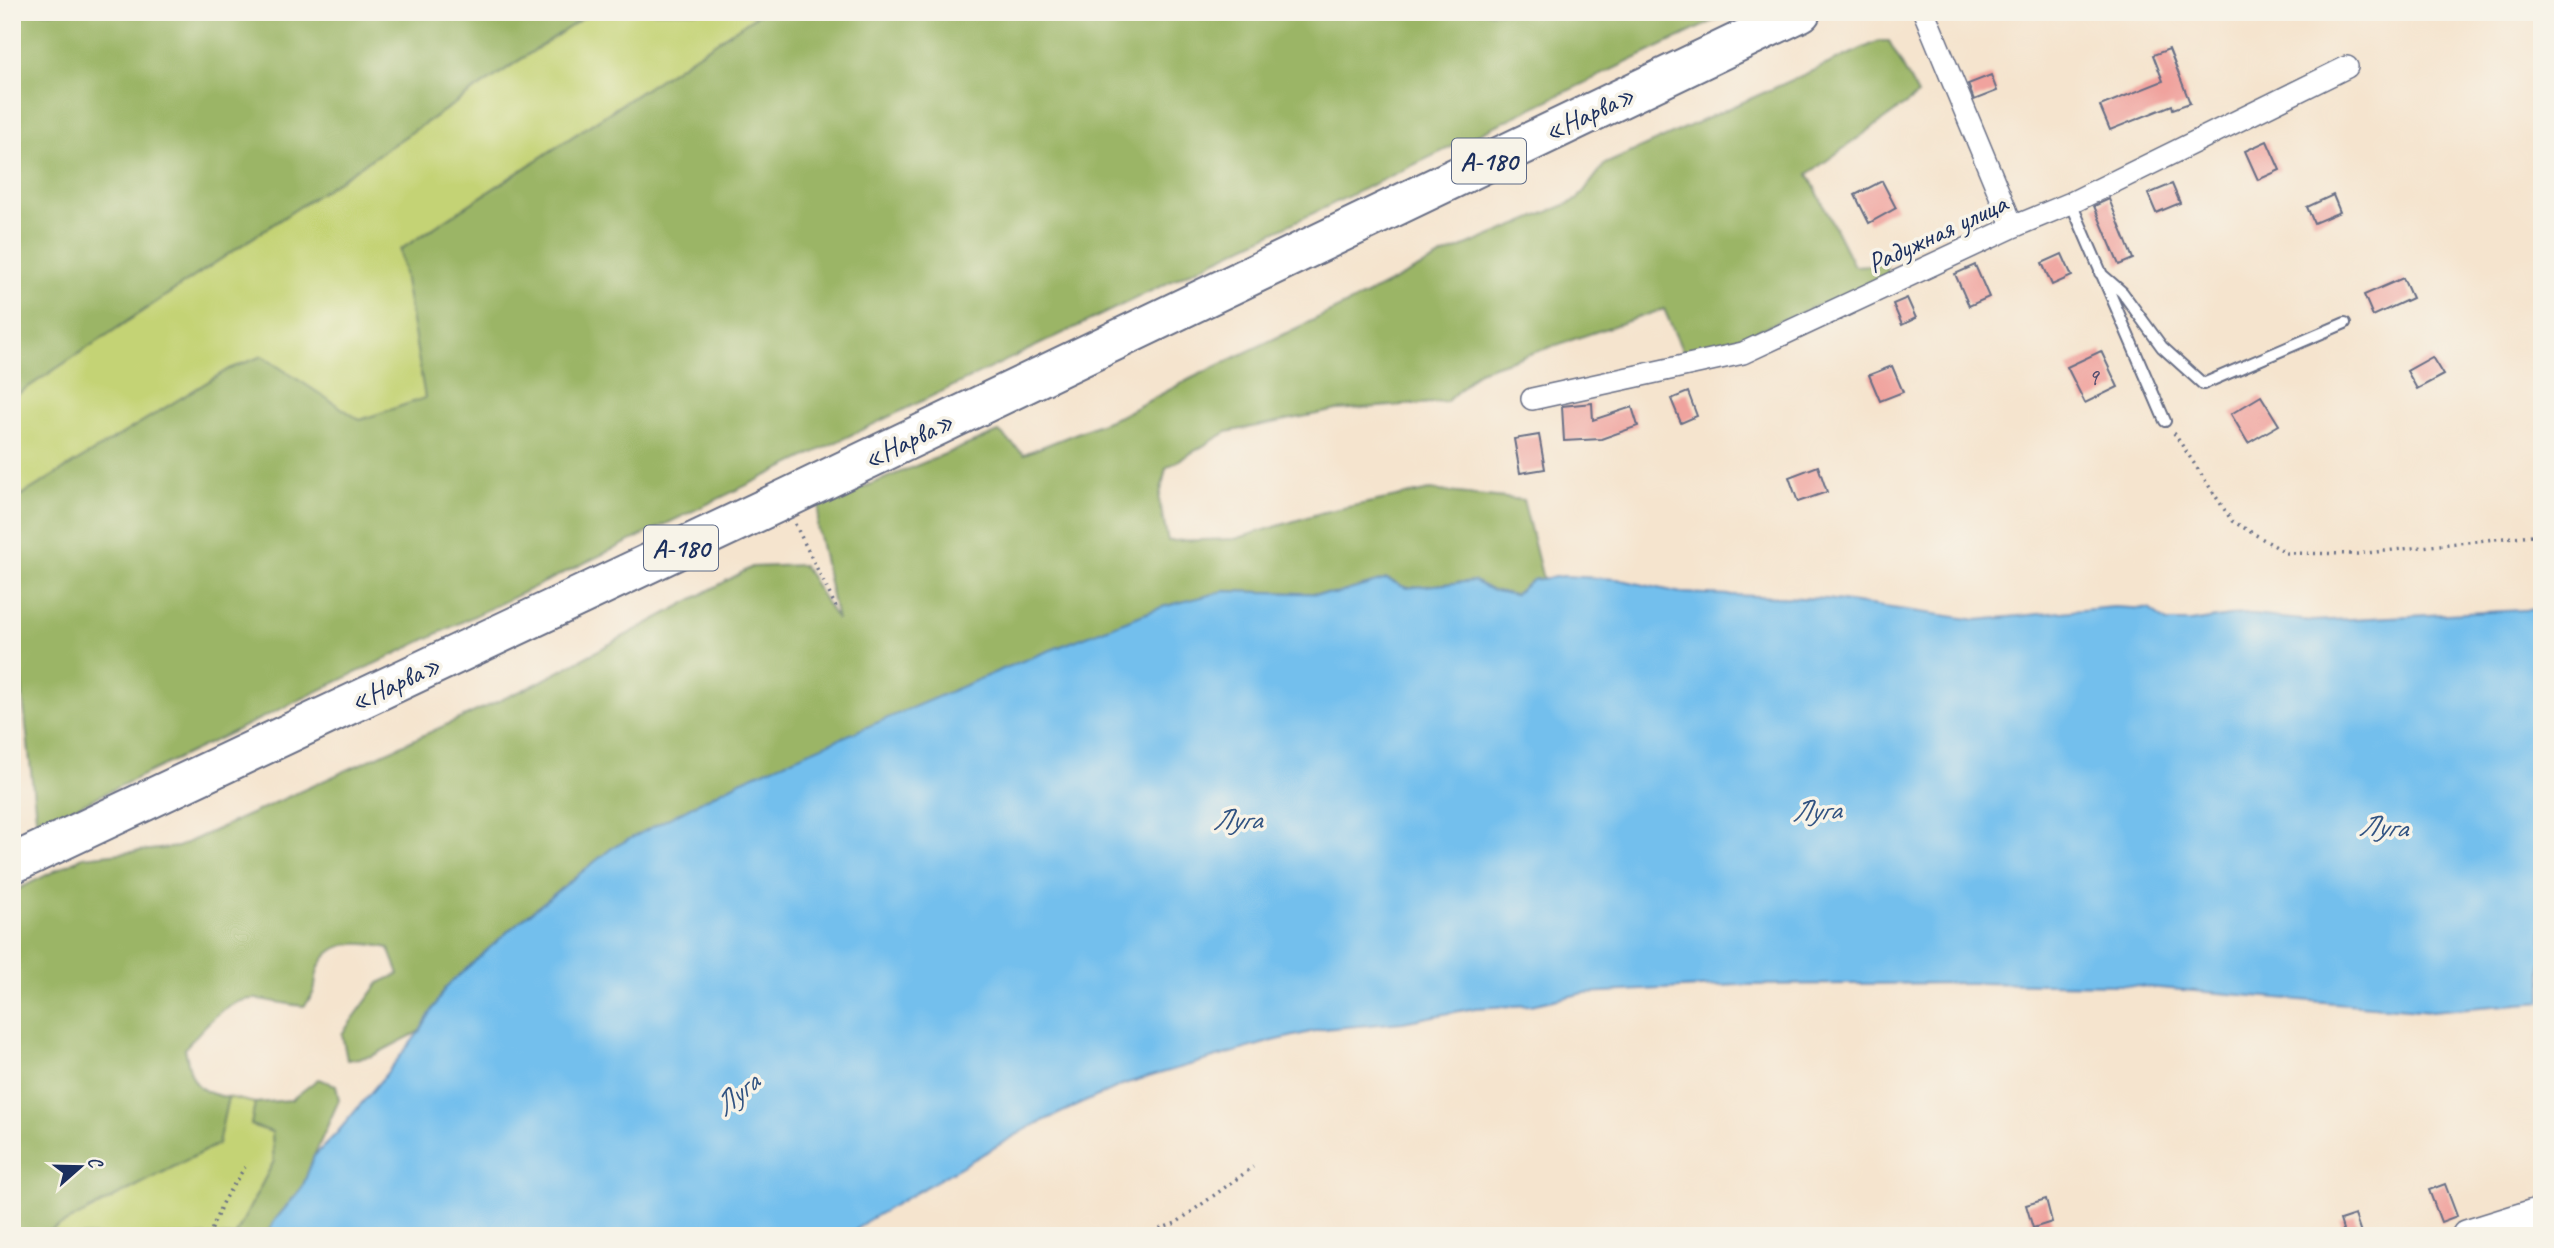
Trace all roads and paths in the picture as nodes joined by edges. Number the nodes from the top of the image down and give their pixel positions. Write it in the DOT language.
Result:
graph roads {
  1 [pos="1801,12"];
  2 [pos="1924,12"];
  3 [pos="2347,67"];
  4 [pos="2071,203"];
  5 [pos="2013,227"];
  6 [pos="2099,273"];
  7 [pos="2345,323"];
  8 [pos="1532,399"];
  9 [pos="2165,421"];
  10 [pos="783,500"];
  11 [pos="2542,534"];
  12 [pos="836,607"];
  13 [pos="12,864"];
  14 [pos="245,1167"];
  15 [pos="1253,1167"];
  16 [pos="2542,1213"];
  17 [pos="209,1236"];
  18 [pos="1140,1236"];
  19 [pos="2468,1236"];
  1 -- 10 [label="highway, «Нарва» / А-180"];
  2 -- 5 [label="street"];
  3 -- 4 [label="street, Радужная улица"];
  4 -- 5 [label="street, Радужная улица"];
  4 -- 6 [label="lane"];
  5 -- 8 [label="street, Радужная улица"];
  6 -- 7 [label="lane"];
  6 -- 9 [label="lane"];
  9 -- 11 [label="path"];
  10 -- 12 [label="path"];
  10 -- 13 [label="highway, «Нарва» / А-180"];
  14 -- 17 [label="path"];
  15 -- 18 [label="path"];
  16 -- 19 [label="street"];
}
